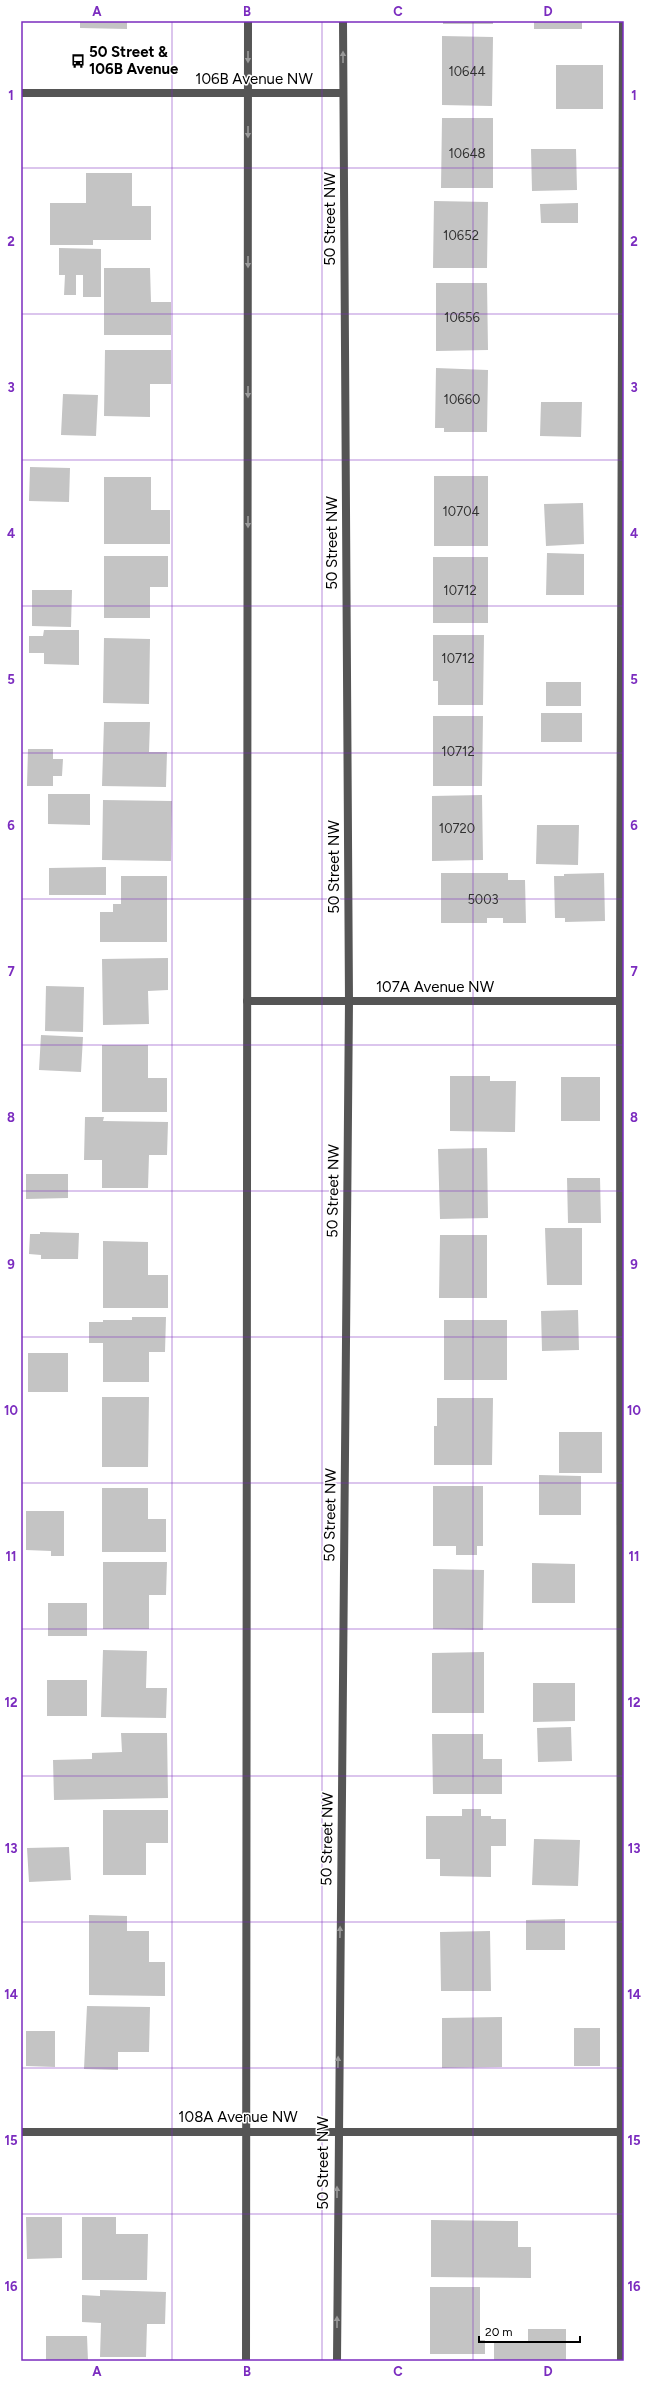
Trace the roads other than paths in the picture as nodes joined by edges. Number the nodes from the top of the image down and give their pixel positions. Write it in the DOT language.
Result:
graph roads {
  1 [pos="248,21"];
  2 [pos="344,21"];
  3 [pos="623,21"];
  4 [pos="21,93"];
  5 [pos="248,93"];
  6 [pos="344,93"];
  7 [pos="247,1001"];
  8 [pos="350,1001"];
  9 [pos="622,1001"];
  10 [pos="246,2131"];
  11 [pos="338,2131"];
  12 [pos="21,2132"];
  13 [pos="622,2132"];
  14 [pos="622,2359"];
  15 [pos="246,2361"];
  16 [pos="337,2361"];
  1 -- 5 [label="street, one-way"];
  6 -- 2 [label="street, 50 Street NW, one-way"];
  3 -- 9 [label="street"];
  4 -- 5 [label="street, 106B Avenue NW"];
  5 -- 6 [label="street, 106B Avenue NW"];
  5 -- 7 [label="street, one-way"];
  6 -- 8 [label="street, 50 Street NW"];
  7 -- 8 [label="street, 107A Avenue NW"];
  7 -- 10 [label="street"];
  8 -- 9 [label="street, 107A Avenue NW"];
  11 -- 8 [label="street, 50 Street NW, one-way"];
  9 -- 13 [label="street"];
  10 -- 11 [label="street, 108A Avenue NW"];
  10 -- 12 [label="street, 108A Avenue NW"];
  10 -- 15 [label="street"];
  11 -- 13 [label="street, 108A Avenue NW"];
  16 -- 11 [label="street, 50 Street NW, one-way"];
  13 -- 14 [label="street"];
}
